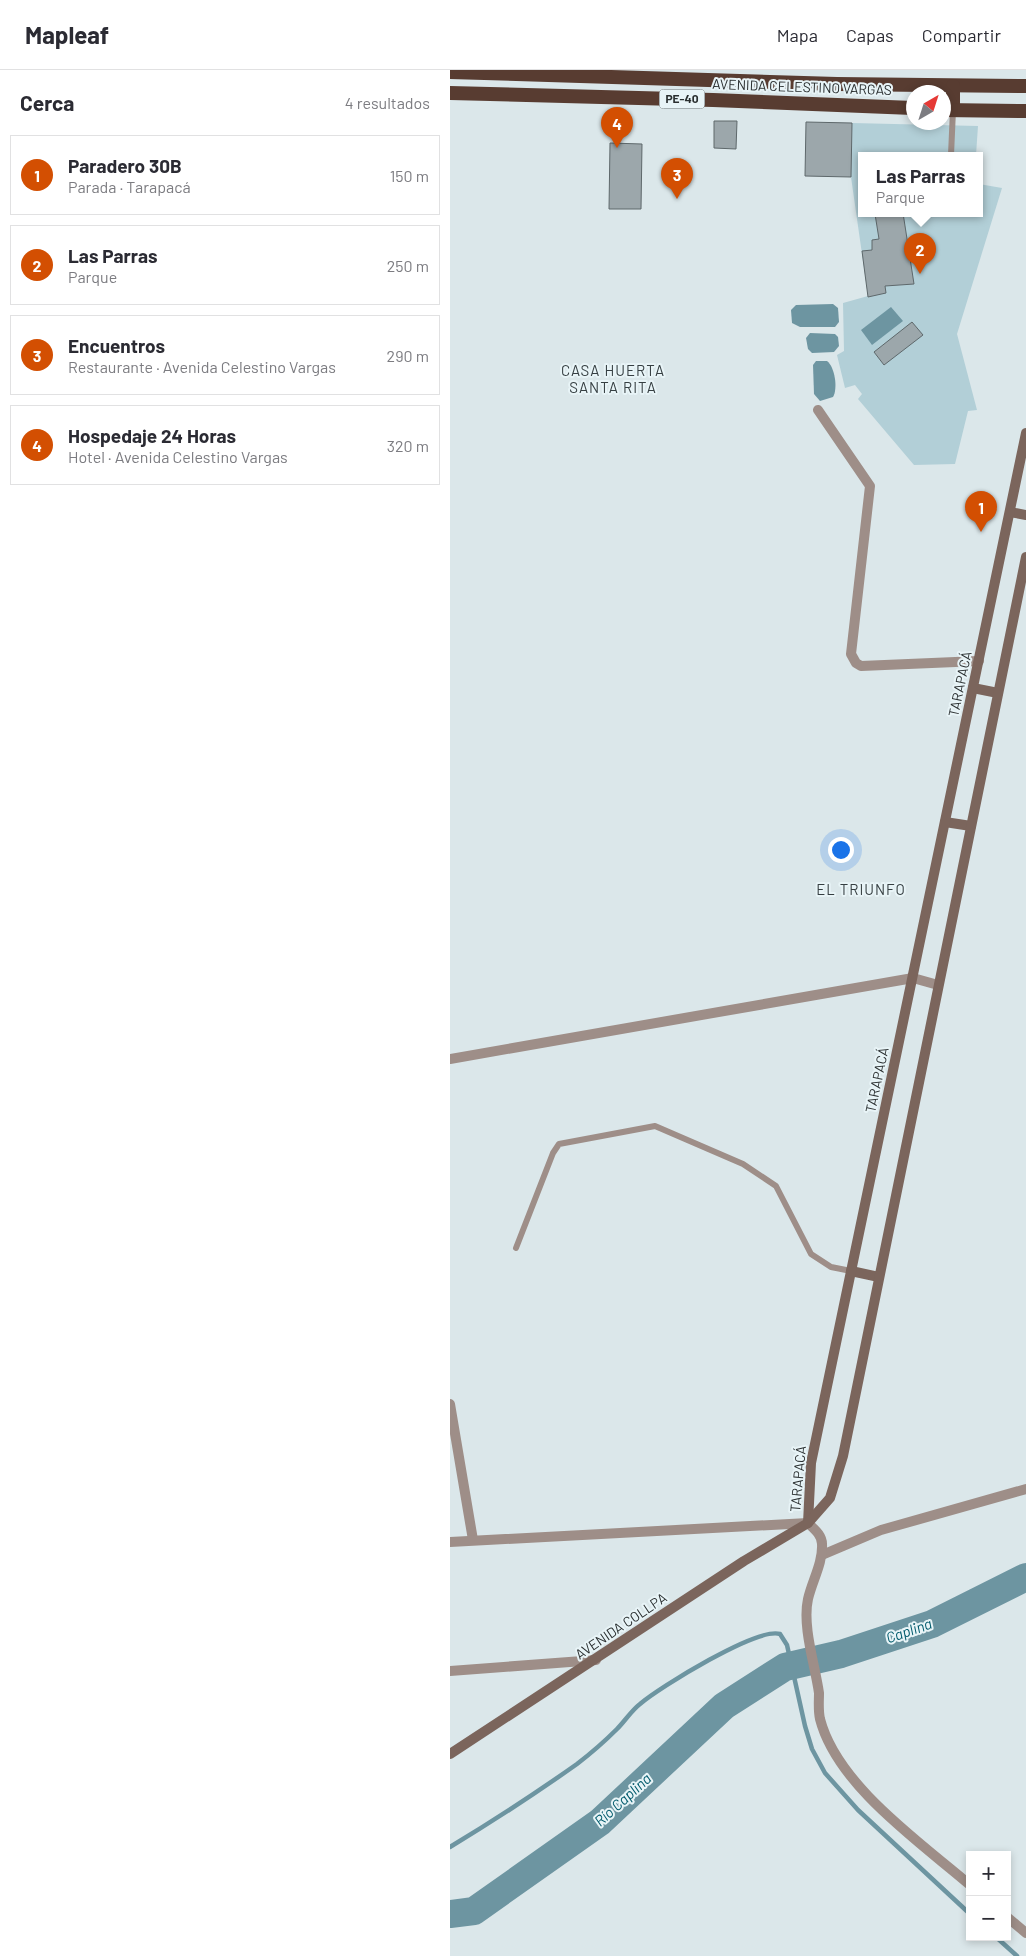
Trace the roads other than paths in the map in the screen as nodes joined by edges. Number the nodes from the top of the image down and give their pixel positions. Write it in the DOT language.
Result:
graph roads {
  1 [pos="450,72"];
  2 [pos="483,74"];
  3 [pos="724,75"];
  4 [pos="574,76"];
  5 [pos="708,79"];
  6 [pos="837,84"];
  7 [pos="953,86"];
  8 [pos="1026,86"];
  9 [pos="450,93"];
  10 [pos="485,94"];
  11 [pos="573,96"];
  12 [pos="951,96"];
  13 [pos="707,100"];
  14 [pos="836,106"];
  15 [pos="906,108"];
  16 [pos="951,110"];
  17 [pos="1026,111"];
  18 [pos="949,130"];
  19 [pos="951,152"];
  20 [pos="818,410"];
  21 [pos="1026,433"];
  22 [pos="1010,512"];
  23 [pos="1026,515"];
  24 [pos="1026,557"];
  25 [pos="979,661"];
  26 [pos="973,688"];
  27 [pos="998,693"];
  28 [pos="945,822"];
  29 [pos="971,826"];
  30 [pos="913,978"];
  31 [pos="938,985"];
  32 [pos="450,1059"];
  33 [pos="516,1248"];
  34 [pos="851,1271"];
  35 [pos="879,1276"];
  36 [pos="450,1404"];
  37 [pos="1026,1488"];
  38 [pos="808,1524"];
  39 [pos="474,1540"];
  40 [pos="450,1542"];
  41 [pos="822,1555"];
  42 [pos="596,1660"];
  43 [pos="450,1671"];
  44 [pos="450,1754"];
  45 [pos="966,1881"];
  46 [pos="1011,1920"];
  47 [pos="1026,1933"];
  1 -- 2 [label="highway, AVENIDA CELESTINO VARGAS / PE-40"];
  2 -- 4 [label="highway, AVENIDA CELESTINO VARGAS / PE-40"];
  2 -- 10 [label="highway"];
  3 -- 5 [label="highway, AVENIDA CELESTINO VARGAS / PE-40"];
  3 -- 6 [label="highway, AVENIDA CELESTINO VARGAS / PE-40"];
  4 -- 5 [label="highway, AVENIDA CELESTINO VARGAS / PE-40"];
  4 -- 11 [label="highway"];
  5 -- 13 [label="highway"];
  6 -- 7 [label="highway, AVENIDA CELESTINO VARGAS / PE-40"];
  6 -- 14 [label="highway"];
  7 -- 8 [label="highway, AVENIDA CELESTINO VARGAS / PE-40"];
  7 -- 12 [label="highway"];
  9 -- 10 [label="highway, AVENIDA CELESTINO VARGAS / PE-40"];
  10 -- 11 [label="highway, AVENIDA CELESTINO VARGAS / PE-40"];
  11 -- 13 [label="highway, AVENIDA CELESTINO VARGAS / PE-40"];
  13 -- 14 [label="highway, AVENIDA CELESTINO VARGAS / PE-40"];
  14 -- 15 [label="highway, AVENIDA CELESTINO VARGAS / PE-40"];
  16 -- 17 [label="highway"];
  18 -- 19 [label="lane"];
  20 -- 25 [label="street"];
  21 -- 22 [label="main road, TARAPACÁ"];
  22 -- 23 [label="main road"];
  22 -- 25 [label="main road, TARAPACÁ"];
  24 -- 27 [label="main road, TARAPACÁ"];
  25 -- 26 [label="main road, TARAPACÁ"];
  26 -- 27 [label="main road"];
  26 -- 28 [label="main road, TARAPACÁ"];
  27 -- 29 [label="main road, TARAPACÁ"];
  28 -- 29 [label="main road"];
  28 -- 30 [label="main road, TARAPACÁ"];
  29 -- 31 [label="main road, TARAPACÁ"];
  30 -- 31 [label="street"];
  30 -- 32 [label="street"];
  30 -- 34 [label="main road, TARAPACÁ"];
  31 -- 35 [label="main road, TARAPACÁ"];
  33 -- 34 [label="lane"];
  34 -- 35 [label="main road"];
  34 -- 38 [label="main road, TARAPACÁ"];
  35 -- 38 [label="main road, TARAPACÁ"];
  36 -- 39 [label="street"];
  37 -- 41 [label="street"];
  38 -- 39 [label="street"];
  38 -- 41 [label="street"];
  38 -- 42 [label="main road, AVENIDA COLLPA"];
  39 -- 40 [label="street"];
  41 -- 45 [label="street"];
  42 -- 43 [label="street"];
  42 -- 44 [label="main road, AVENIDA COLLPA"];
  46 -- 47 [label="street"];
}
